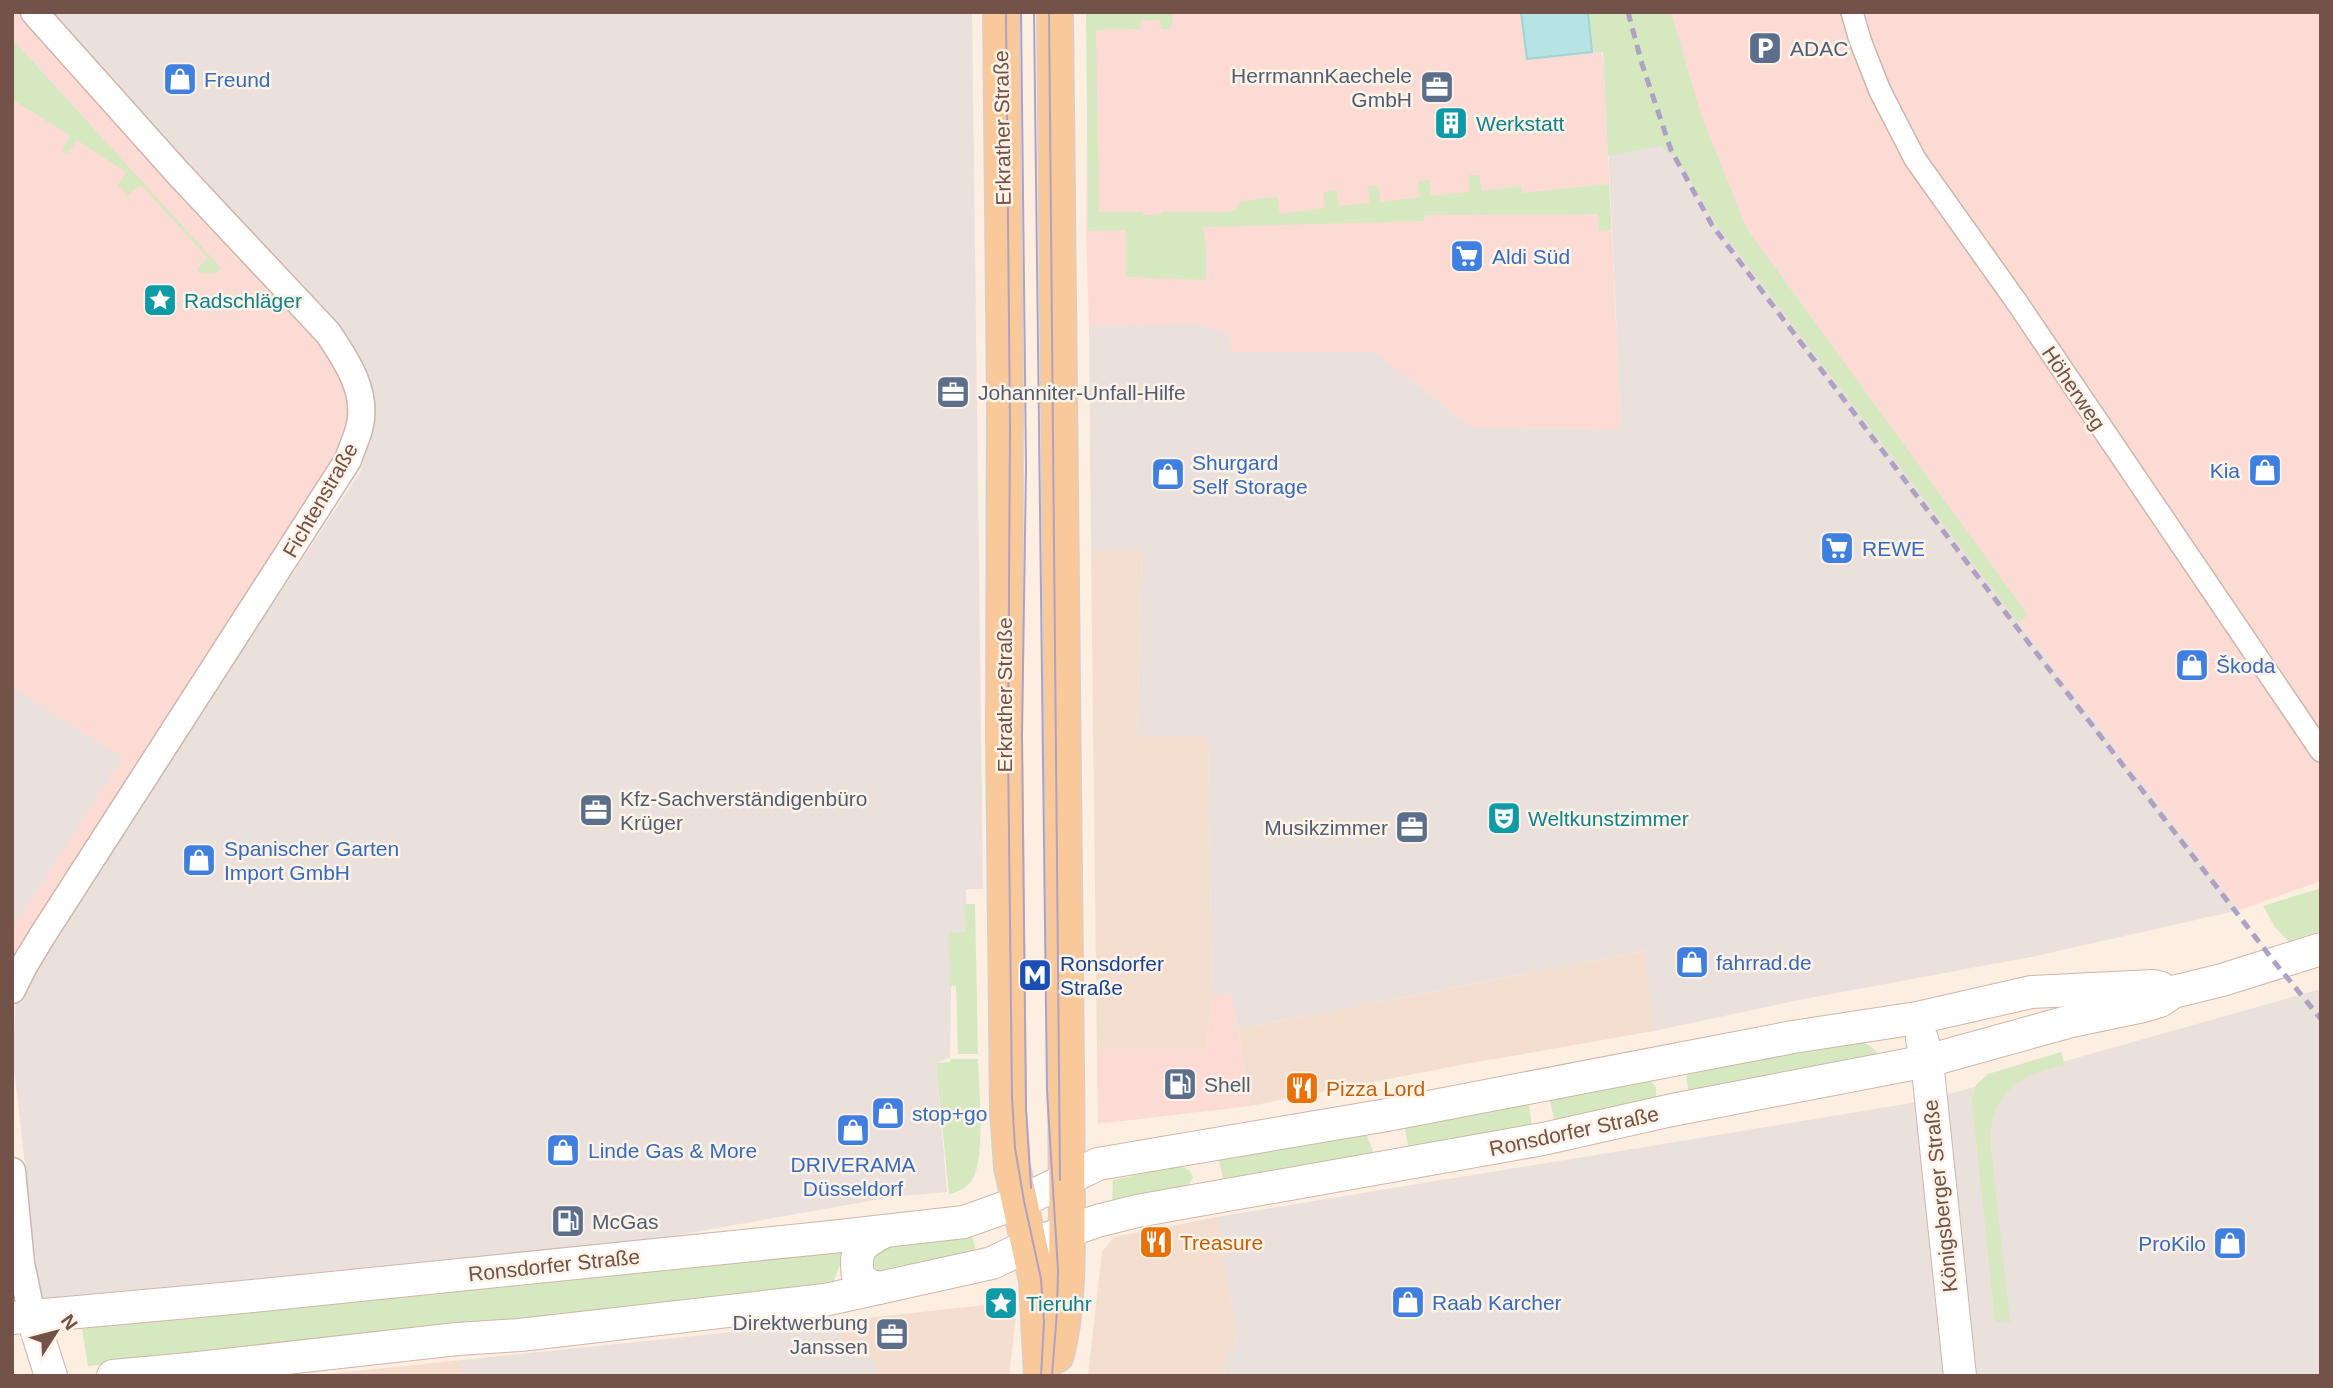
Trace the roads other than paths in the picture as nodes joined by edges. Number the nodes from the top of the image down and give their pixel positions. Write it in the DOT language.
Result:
graph roads {
  1 [pos="33,12"];
  2 [pos="1001,12"];
  3 [pos="1055,12"];
  4 [pos="1852,12"];
  5 [pos="2321,751"];
  6 [pos="2321,949"];
  7 [pos="12,990"];
  8 [pos="2172,992"];
  9 [pos="1917,1018"];
  10 [pos="1927,1060"];
  11 [pos="1663,1061"];
  12 [pos="1672,1110"];
  13 [pos="1387,1115"];
  14 [pos="1068,1139"];
  15 [pos="1188,1150"];
  16 [pos="1098,1164"];
  17 [pos="1396,1165"];
  18 [pos="12,1171"];
  19 [pos="1067,1179"];
  20 [pos="1189,1200"];
  21 [pos="1020,1202"];
  22 [pos="885,1231"];
  23 [pos="1067,1232"];
  24 [pos="1029,1245"];
  25 [pos="992,1262"];
  26 [pos="1037,1281"];
  27 [pos="878,1288"];
  28 [pos="22,1317"];
  29 [pos="46,1361"];
  30 [pos="113,1376"];
  31 [pos="1042,1376"];
  32 [pos="1052,1376"];
  33 [pos="1959,1376"];
  1 -- 7 [label="street, Fichtenstraße"];
  2 -- 21 [label="main road, Erkrather Straße"];
  3 -- 14 [label="main road"];
  4 -- 5 [label="street, Höherweg"];
  6 -- 8 [label="main road, Ronsdorfer Straße"];
  8 -- 9 [label="main road, Ronsdorfer Straße"];
  8 -- 10 [label="main road, Ronsdorfer Straße"];
  9 -- 10 [label="main road, Königsberger Straße"];
  9 -- 11 [label="main road, Ronsdorfer Straße"];
  10 -- 12 [label="main road, Ronsdorfer Straße"];
  10 -- 33 [label="main road, Königsberger Straße"];
  11 -- 12 [label="main road, Ronsdorfer Straße"];
  11 -- 13 [label="main road, Ronsdorfer Straße"];
  12 -- 17 [label="main road, Ronsdorfer Straße"];
  13 -- 15 [label="main road, Ronsdorfer Straße"];
  13 -- 17 [label="main road"];
  14 -- 16 [label="main road"];
  14 -- 19 [label="main road"];
  15 -- 16 [label="main road, Ronsdorfer Straße"];
  15 -- 20 [label="main road"];
  16 -- 19 [label="main road, Ronsdorfer Straße"];
  17 -- 20 [label="main road, Ronsdorfer Straße"];
  18 -- 28 [label="street"];
  19 -- 21 [label="main road, Ronsdorfer Straße"];
  19 -- 23 [label="main road"];
  19 -- 24 [label="main road"];
  20 -- 23 [label="main road, Ronsdorfer Straße"];
  21 -- 22 [label="main road, Ronsdorfer Straße"];
  21 -- 24 [label="main road, Erkrather Straße"];
  22 -- 27 [label="main road"];
  22 -- 28 [label="main road, Ronsdorfer Straße"];
  23 -- 24 [label="main road, Ronsdorfer Straße"];
  23 -- 32 [label="main road"];
  24 -- 25 [label="main road, Ronsdorfer Straße"];
  24 -- 26 [label="main road, Erkrather Straße"];
  25 -- 26 [label="main road"];
  25 -- 27 [label="main road, Ronsdorfer Straße"];
  26 -- 31 [label="main road, Erkrather Straße"];
  27 -- 30 [label="main road, Ronsdorfer Straße"];
  28 -- 29 [label="main road"];
}
